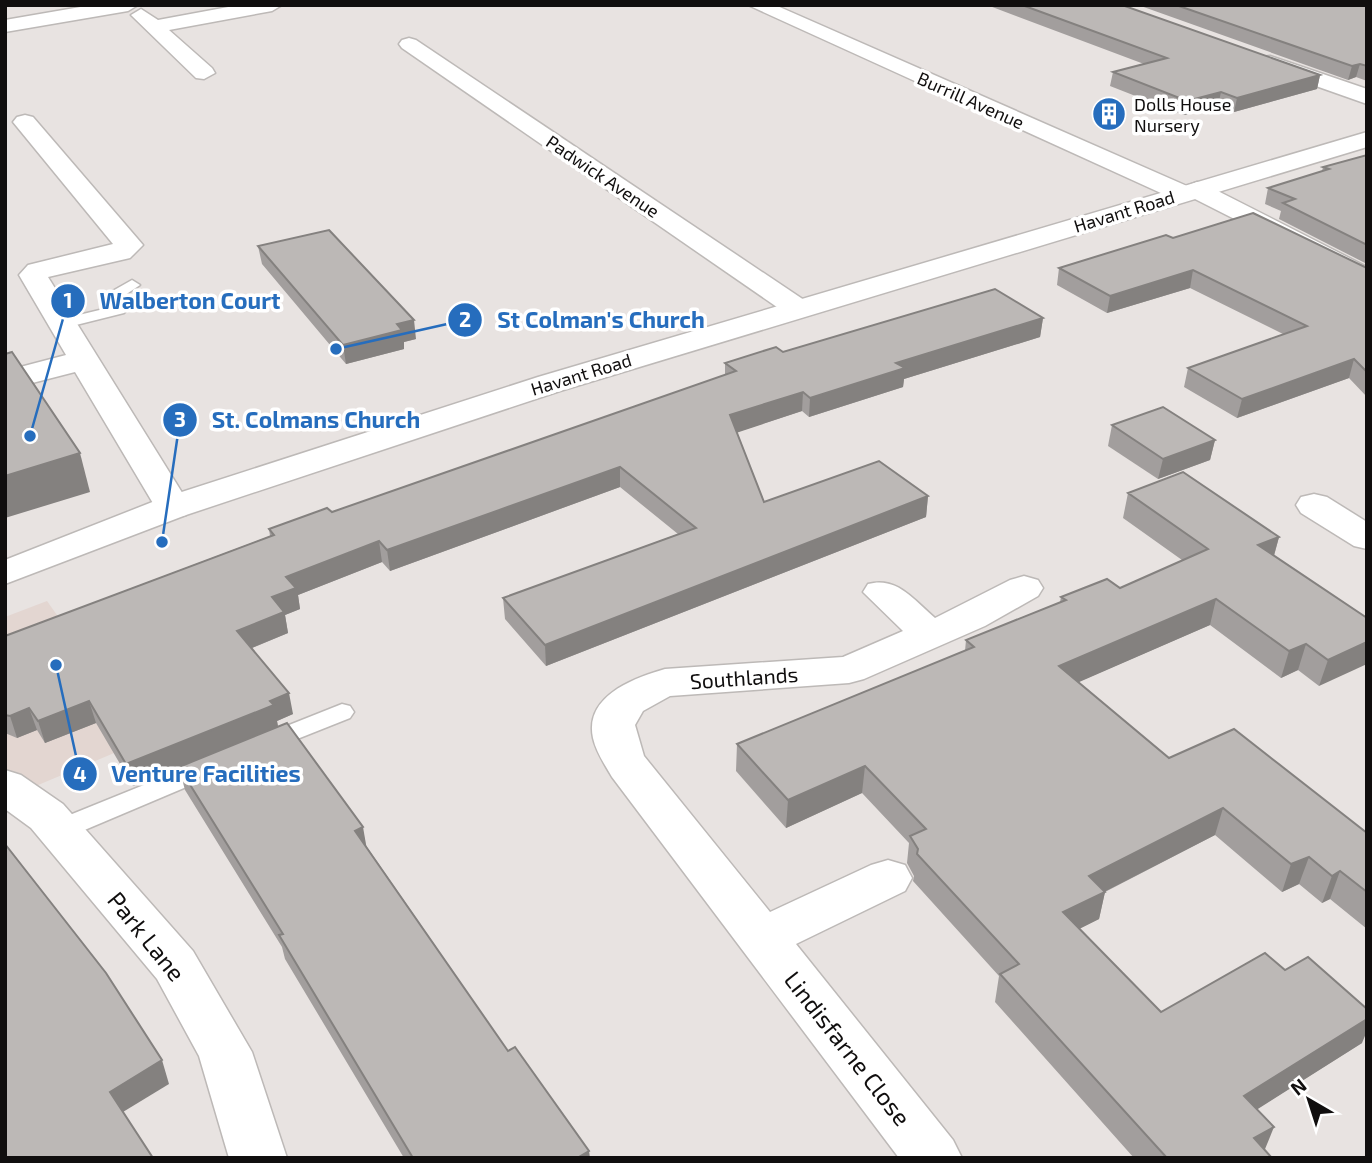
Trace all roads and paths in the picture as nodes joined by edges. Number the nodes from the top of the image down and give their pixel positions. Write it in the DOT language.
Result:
graph roads {
  1 [pos="129,5"];
  2 [pos="272,5"];
  3 [pos="758,5"];
  4 [pos="5,26"];
  5 [pos="154,27"];
  6 [pos="409,44"];
  7 [pos="1253,56"];
  8 [pos="204,73"];
  9 [pos="1367,97"];
  10 [pos="25,122"];
  11 [pos="1367,139"];
  12 [pos="1190,192"];
  13 [pos="1367,278"];
  14 [pos="132,285"];
  15 [pos="797,308"];
  16 [pos="64,323"];
  17 [pos="86,359"];
  18 [pos="5,381"];
  19 [pos="1314,505"];
  20 [pos="173,507"];
  21 [pos="1367,537"];
  22 [pos="5,573"];
  23 [pos="1024,588"];
  24 [pos="883,592"];
  25 [pos="931,635"];
  26 [pos="342,712"];
  27 [pos="628,766"];
  28 [pos="5,786"];
  29 [pos="59,830"];
  30 [pos="888,878"];
  31 [pos="762,939"];
  32 [pos="258,1158"];
  33 [pos="933,1158"];
  1 -- 4 [label="street"];
  1 -- 5 [label="street"];
  2 -- 5 [label="street"];
  3 -- 12 [label="street, Burrill Avenue"];
  5 -- 8 [label="street"];
  6 -- 15 [label="street, Padwick Avenue"];
  7 -- 9 [label="street"];
  10 -- 16 [label="street"];
  11 -- 12 [label="street, Havant Road"];
  12 -- 13 [label="street, Burrill Avenue"];
  12 -- 15 [label="street, Havant Road"];
  14 -- 16 [label="lane"];
  15 -- 20 [label="street, Havant Road"];
  16 -- 17 [label="street"];
  17 -- 18 [label="street"];
  17 -- 20 [label="street"];
  19 -- 21 [label="street"];
  20 -- 22 [label="street, Havant Road"];
  23 -- 25 [label="street, Southlands"];
  24 -- 25 [label="street"];
  25 -- 27 [label="street, Southlands"];
  26 -- 29 [label="lane"];
  27 -- 31 [label="street, Lindisfarne Close"];
  28 -- 29 [label="street, Park Lane"];
  29 -- 32 [label="street, Park Lane"];
  30 -- 31 [label="street"];
  31 -- 33 [label="street, Lindisfarne Close"];
}
